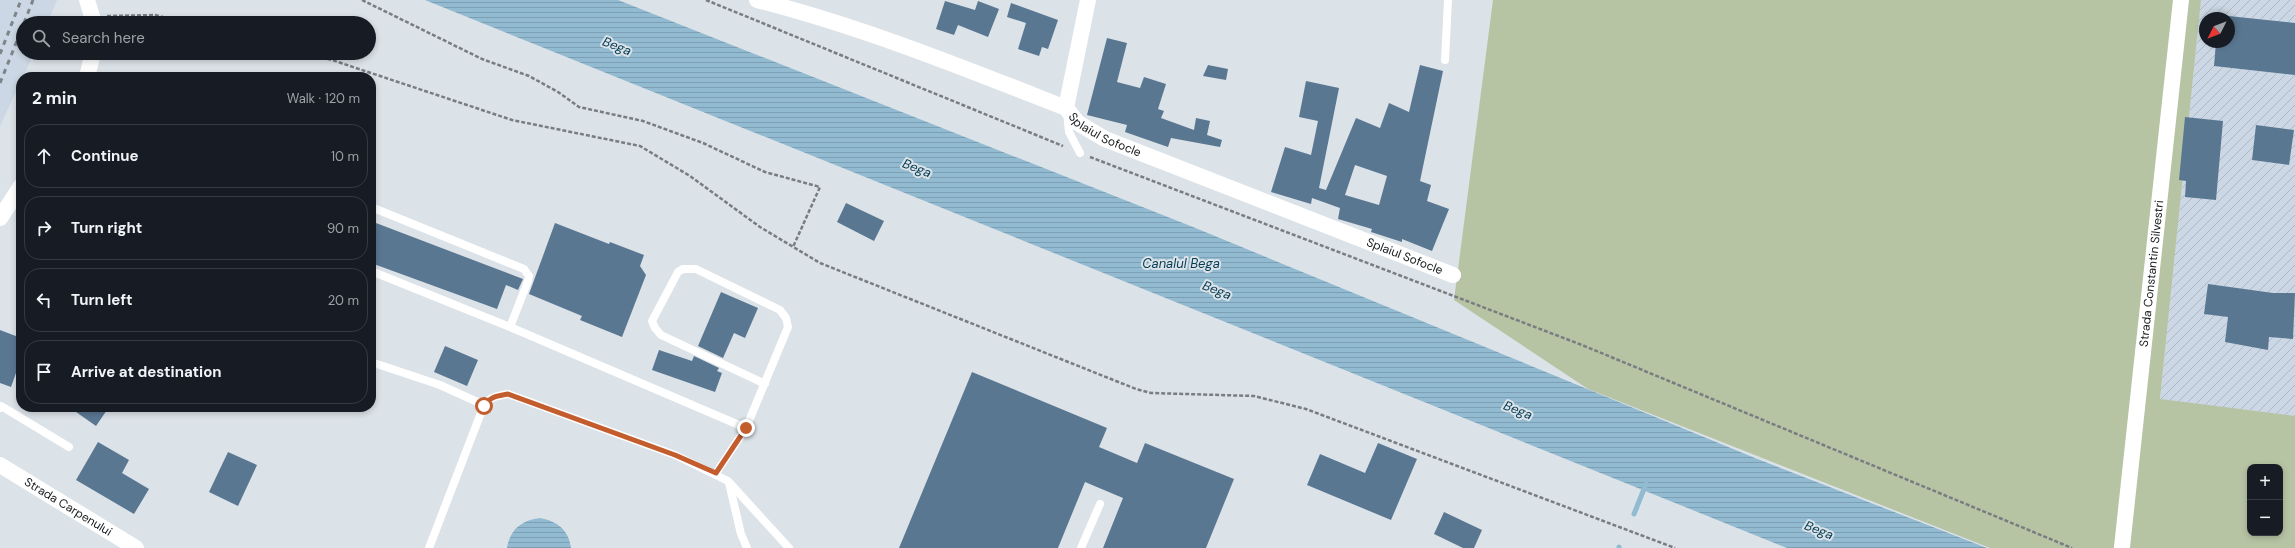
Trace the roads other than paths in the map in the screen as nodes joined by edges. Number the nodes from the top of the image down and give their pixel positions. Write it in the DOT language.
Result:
graph roads {
  1 [pos="87,0"];
  2 [pos="757,0"];
  3 [pos="1088,0"];
  4 [pos="1448,0"];
  5 [pos="2180,0"];
  6 [pos="92,16"];
  7 [pos="91,60"];
  8 [pos="1445,60"];
  9 [pos="88,72"];
  10 [pos="1066,108"];
  11 [pos="1080,153"];
  12 [pos="16,194"];
  13 [pos="376,209"];
  14 [pos="0,218"];
  15 [pos="376,274"];
  16 [pos="1453,275"];
  17 [pos="510,327"];
  18 [pos="376,364"];
  19 [pos="765,384"];
  20 [pos="484,406"];
  21 [pos="0,408"];
  22 [pos="746,428"];
  23 [pos="69,447"];
  24 [pos="0,465"];
  25 [pos="716,473"];
  26 [pos="728,481"];
  27 [pos="1100,504"];
  28 [pos="2122,547"];
  29 [pos="136,548"];
  30 [pos="429,548"];
  31 [pos="747,548"];
  32 [pos="789,548"];
  33 [pos="1081,548"];
  1 -- 6 [label="street"];
  2 -- 10 [label="street, Splaiul Sofocle"];
  3 -- 10 [label="street"];
  4 -- 8 [label="lane"];
  5 -- 28 [label="street, Strada Constantin Silvestri"];
  7 -- 9 [label="street"];
  10 -- 11 [label="lane"];
  10 -- 16 [label="street, Splaiul Sofocle"];
  12 -- 14 [label="street"];
  13 -- 17 [label="lane"];
  15 -- 17 [label="lane"];
  17 -- 22 [label="lane"];
  18 -- 20 [label="lane"];
  19 -- 19 [label="lane"];
  19 -- 22 [label="lane"];
  20 -- 25 [label="lane"];
  20 -- 30 [label="lane"];
  21 -- 23 [label="lane"];
  22 -- 25 [label="lane"];
  24 -- 29 [label="street, Strada Carpenului"];
  25 -- 26 [label="lane"];
  26 -- 31 [label="lane"];
  26 -- 32 [label="lane"];
  27 -- 33 [label="lane"];
}
